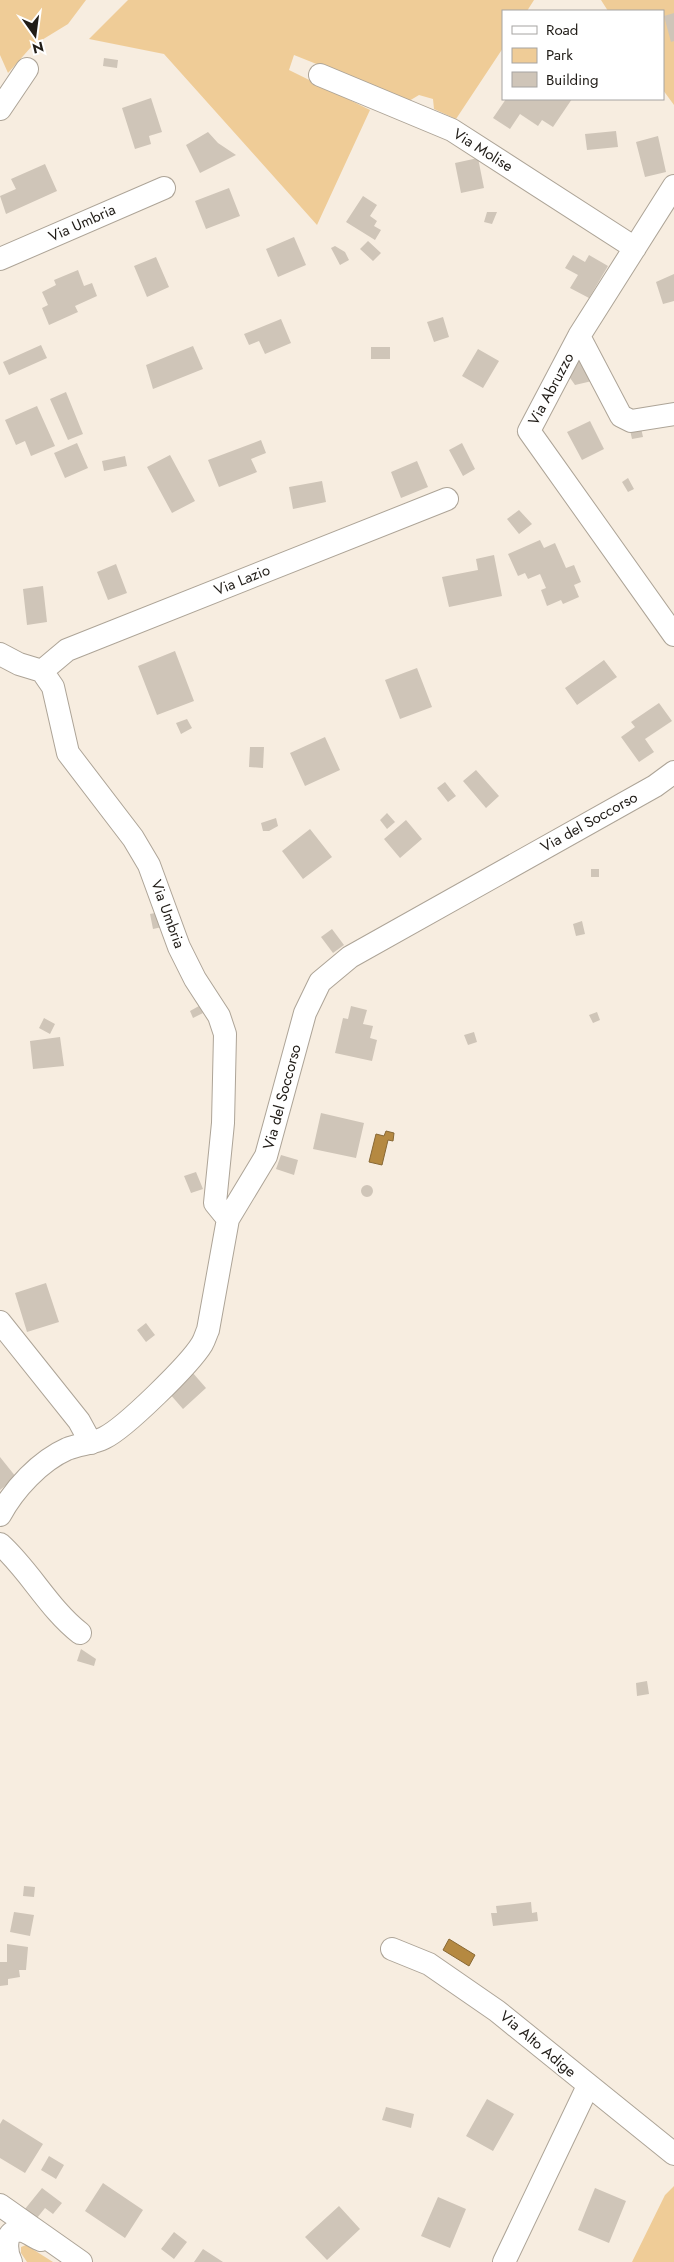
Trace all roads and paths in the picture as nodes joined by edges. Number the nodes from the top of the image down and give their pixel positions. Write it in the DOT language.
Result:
graph roads {
  1 [pos="27,69"];
  2 [pos="320,75"];
  3 [pos="0,109"];
  4 [pos="674,186"];
  5 [pos="164,188"];
  6 [pos="635,248"];
  7 [pos="0,259"];
  8 [pos="579,336"];
  9 [pos="674,414"];
  10 [pos="447,499"];
  11 [pos="674,635"];
  12 [pos="0,654"];
  13 [pos="42,672"];
  14 [pos="674,772"];
  15 [pos="228,1219"];
  16 [pos="0,1322"];
  17 [pos="91,1443"];
  18 [pos="0,1515"];
  19 [pos="0,1544"];
  20 [pos="80,1633"];
  21 [pos="392,1949"];
  22 [pos="588,2086"];
  23 [pos="674,2154"];
  24 [pos="0,2205"];
  25 [pos="60,2249"];
  26 [pos="0,2255"];
  27 [pos="4,2262"];
  28 [pos="11,2262"];
  29 [pos="81,2262"];
  30 [pos="504,2262"];
  1 -- 3 [label="street"];
  2 -- 6 [label="street, Via Molise"];
  4 -- 6 [label="street, Via Abruzzo"];
  5 -- 7 [label="street, Via Umbria"];
  6 -- 8 [label="street, Via Abruzzo"];
  8 -- 9 [label="street"];
  8 -- 11 [label="street, Via Abruzzo"];
  10 -- 13 [label="street, Via Lazio"];
  12 -- 13 [label="street"];
  13 -- 15 [label="street, Via Umbria"];
  14 -- 15 [label="street, Via del Soccorso"];
  15 -- 17 [label="street, Via del Soccorso"];
  16 -- 17 [label="street"];
  17 -- 18 [label="street, Via del Soccorso"];
  19 -- 20 [label="street"];
  21 -- 22 [label="street, Via Alto Adige"];
  22 -- 23 [label="street, Via Alto Adige"];
  22 -- 30 [label="street"];
  24 -- 25 [label="street"];
  25 -- 28 [label="street"];
  25 -- 29 [label="street"];
  26 -- 27 [label="street"];
}
